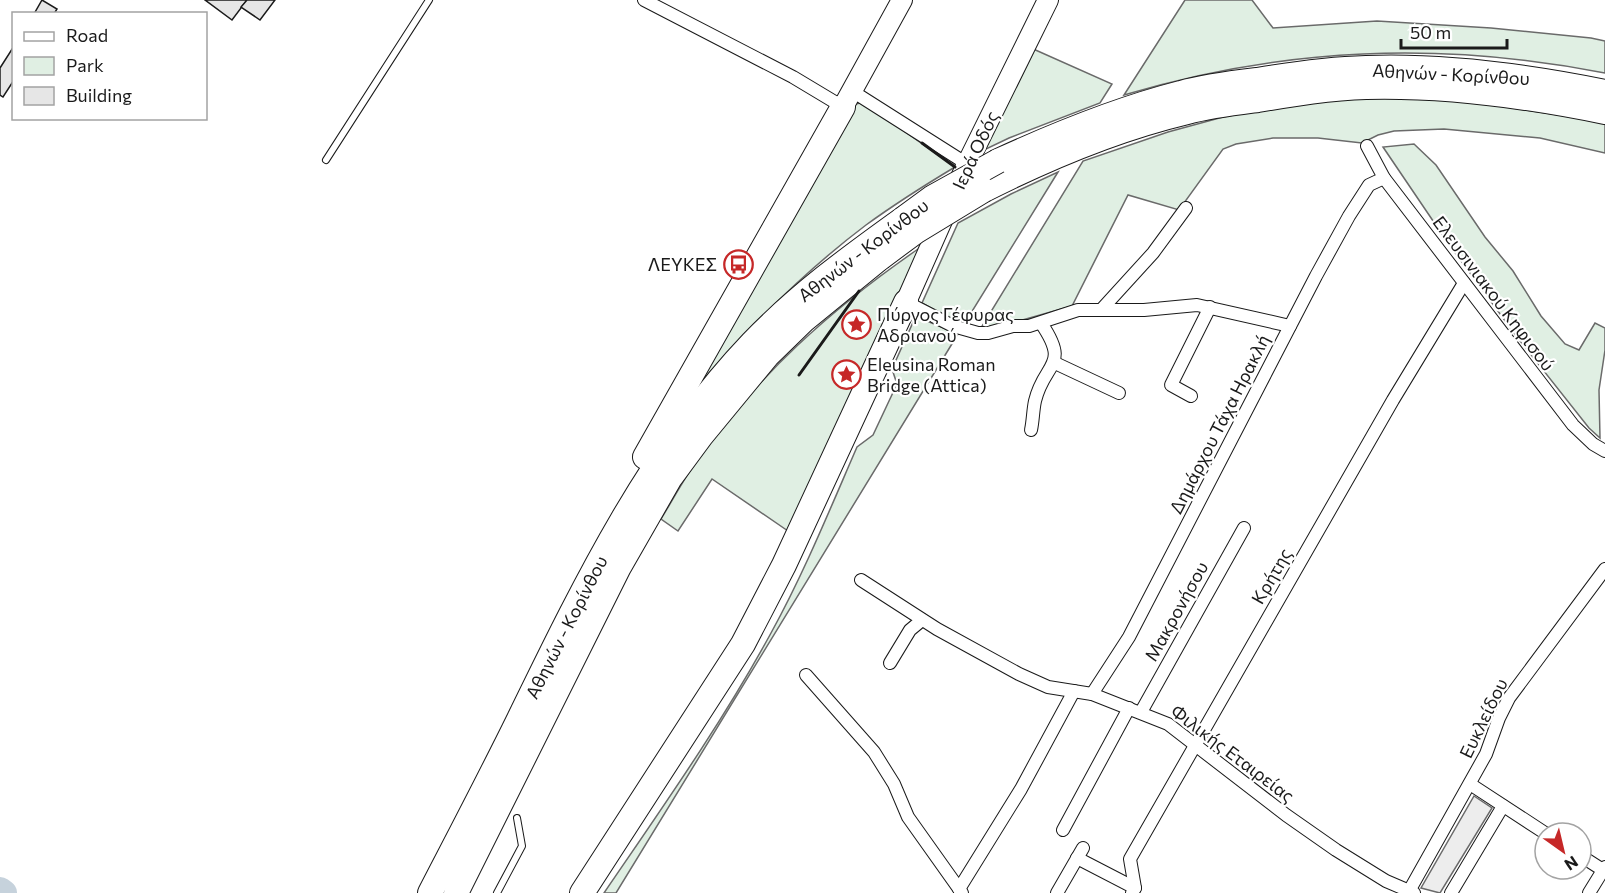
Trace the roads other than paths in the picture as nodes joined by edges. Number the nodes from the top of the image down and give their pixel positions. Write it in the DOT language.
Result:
graph roads {
  1 [pos="429,0"];
  2 [pos="644,0"];
  3 [pos="902,0"];
  4 [pos="1048,0"];
  5 [pos="1605,92"];
  6 [pos="848,99"];
  7 [pos="1605,112"];
  8 [pos="1367,146"];
  9 [pos="326,160"];
  10 [pos="967,164"];
  11 [pos="1384,178"];
  12 [pos="1186,208"];
  13 [pos="1464,283"];
  14 [pos="906,302"];
  15 [pos="1210,307"];
  16 [pos="1101,310"];
  17 [pos="1041,323"];
  18 [pos="1290,326"];
  19 [pos="1054,363"];
  20 [pos="1119,393"];
  21 [pos="1191,396"];
  22 [pos="1031,430"];
  23 [pos="1605,451"];
  24 [pos="1244,528"];
  25 [pos="601,558"];
  26 [pos="1605,569"];
  27 [pos="861,580"];
  28 [pos="922,620"];
  29 [pos="890,663"];
  30 [pos="806,675"];
  31 [pos="1074,691"];
  32 [pos="1092,694"];
  33 [pos="1135,710"];
  34 [pos="1197,744"];
  35 [pos="1470,784"];
  36 [pos="1503,806"];
  37 [pos="517,818"];
  38 [pos="1533,825"];
  39 [pos="1063,830"];
  40 [pos="1604,868"];
  41 [pos="1133,890"];
  42 [pos="961,891"];
  43 [pos="1410,892"];
  44 [pos="430,893"];
  45 [pos="456,893"];
  46 [pos="497,893"];
  47 [pos="582,893"];
  48 [pos="1057,893"];
  49 [pos="1451,893"];
  50 [pos="1589,893"];
  1 -- 9 [label="lane"];
  2 -- 6 [label="street"];
  3 -- 6 [label="main road"];
  4 -- 10 [label="main road, Ιερά Οδός"];
  5 -- 25 [label="highway, Αθηνών - Κορίνθου, bridge"];
  6 -- 10 [label="street"];
  6 -- 25 [label="highway"];
  7 -- 45 [label="highway, Αθηνών - Κορίνθου, bridge"];
  8 -- 11 [label="street, Ελευσινιακού Κηφισού"];
  10 -- 14 [label="main road, Ιερά Οδός"];
  11 -- 13 [label="street, Ελευσινιακού Κηφισού"];
  11 -- 18 [label="street, Δημάρχου Τάχα Ηρακλή"];
  12 -- 16 [label="street"];
  13 -- 23 [label="street, Ελευσινιακού Κηφισού"];
  13 -- 34 [label="street, Κρήτης"];
  14 -- 17 [label="street"];
  14 -- 47 [label="highway"];
  15 -- 16 [label="street"];
  15 -- 18 [label="street"];
  15 -- 21 [label="street"];
  16 -- 17 [label="street"];
  17 -- 19 [label="street"];
  18 -- 32 [label="street, Δημάρχου Τάχα Ηρακλή"];
  19 -- 20 [label="street"];
  19 -- 22 [label="street"];
  24 -- 33 [label="street, Μακρονήσου"];
  25 -- 44 [label="highway, Αθηνών - Κορίνθου"];
  26 -- 35 [label="street, Ευκλείδου"];
  27 -- 28 [label="street, Φιλικής Εταιρείας"];
  28 -- 29 [label="street"];
  28 -- 31 [label="street, Φιλικής Εταιρείας"];
  30 -- 42 [label="street"];
  31 -- 32 [label="street, Φιλικής Εταιρείας"];
  31 -- 42 [label="street"];
  32 -- 33 [label="street, Φιλικής Εταιρείας"];
  33 -- 34 [label="street, Φιλικής Εταιρείας"];
  33 -- 39 [label="street, Μακρονήσου"];
  34 -- 41 [label="street, Κρήτης"];
  34 -- 43 [label="street, Φιλικής Εταιρείας"];
  35 -- 36 [label="street"];
  35 -- 43 [label="street, Ευκλείδου"];
  36 -- 38 [label="street"];
  36 -- 49 [label="street"];
  37 -- 46 [label="lane"];
  40 -- 50 [label="street"];
  41 -- 48 [label="street"];
}
